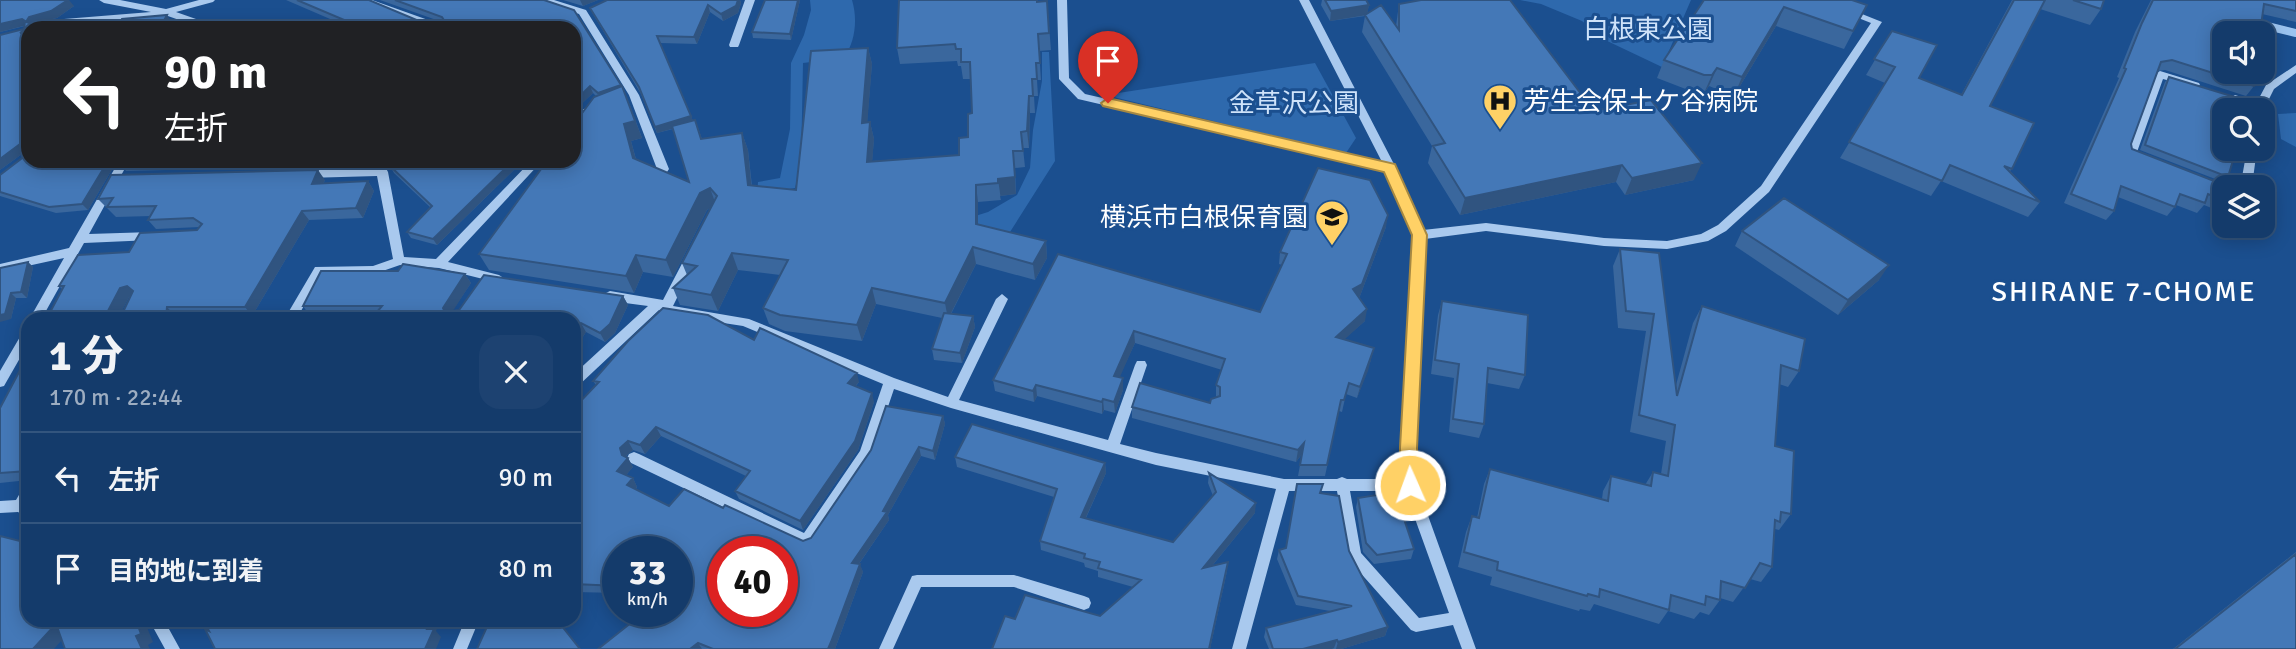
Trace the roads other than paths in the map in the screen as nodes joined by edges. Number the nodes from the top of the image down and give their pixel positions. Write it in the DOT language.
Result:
graph roads {
  1 [pos="104,0"];
  2 [pos="210,0"];
  3 [pos="363,0"];
  4 [pos="544,0"];
  5 [pos="750,0"];
  6 [pos="1062,0"];
  7 [pos="1304,0"];
  8 [pos="1818,0"];
  9 [pos="1839,4"];
  10 [pos="166,12"];
  11 [pos="80,21"];
  12 [pos="189,21"];
  13 [pos="422,21"];
  14 [pos="734,45"];
  15 [pos="2296,68"];
  16 [pos="2209,90"];
  17 [pos="2221,94"];
  18 [pos="2232,98"];
  19 [pos="2264,98"];
  20 [pos="602,107"];
  21 [pos="581,113"];
  22 [pos="2154,163"];
  23 [pos="120,168"];
  24 [pos="356,168"];
  25 [pos="379,168"];
  26 [pos="530,168"];
  27 [pos="1390,168"];
  28 [pos="663,169"];
  29 [pos="288,174"];
  30 [pos="114,178"];
  31 [pos="127,178"];
  32 [pos="1419,235"];
  33 [pos="161,236"];
  34 [pos="80,239"];
  35 [pos="696,248"];
  36 [pos="72,252"];
  37 [pos="399,261"];
  38 [pos="439,264"];
  39 [pos="0,268"];
  40 [pos="512,281"];
  41 [pos="592,293"];
  42 [pos="1002,299"];
  43 [pos="662,306"];
  44 [pos="39,312"];
  45 [pos="294,312"];
  46 [pos="21,352"];
  47 [pos="1141,365"];
  48 [pos="581,376"];
  49 [pos="0,382"];
  50 [pos="890,382"];
  51 [pos="951,403"];
  52 [pos="1112,447"];
  53 [pos="634,458"];
  54 [pos="1342,483"];
  55 [pos="1284,485"];
  56 [pos="1410,485"];
  57 [pos="0,508"];
  58 [pos="21,509"];
  59 [pos="1084,603"];
  60 [pos="1458,618"];
  61 [pos="160,627"];
  62 [pos="469,627"];
  63 [pos="173,649"];
  64 [pos="460,649"];
  65 [pos="886,649"];
  66 [pos="1239,649"];
  67 [pos="1469,649"];
  1 -- 10 [label="street"];
  2 -- 10 [label="street"];
  3 -- 13 [label="street"];
  4 -- 28 [label="street"];
  5 -- 14 [label="street"];
  6 -- 27 [label="street"];
  7 -- 27 [label="street"];
  8 -- 9 [label="street"];
  9 -- 32 [label="street"];
  10 -- 11 [label="street"];
  10 -- 12 [label="street"];
  15 -- 19 [label="street"];
  16 -- 22 [label="street"];
  17 -- 18 [label="street"];
  20 -- 21 [label="street"];
  23 -- 30 [label="street"];
  24 -- 29 [label="street"];
  25 -- 37 [label="street"];
  26 -- 38 [label="street"];
  27 -- 32 [label="street"];
  30 -- 31 [label="street"];
  30 -- 34 [label="street"];
  32 -- 56 [label="street"];
  33 -- 34 [label="street"];
  34 -- 36 [label="street"];
  35 -- 43 [label="street"];
  36 -- 39 [label="street"];
  36 -- 44 [label="street"];
  37 -- 38 [label="street"];
  37 -- 45 [label="street"];
  38 -- 40 [label="street"];
  41 -- 43 [label="street"];
  42 -- 51 [label="street"];
  43 -- 48 [label="street"];
  43 -- 50 [label="street"];
  46 -- 49 [label="street"];
  47 -- 52 [label="street"];
  50 -- 51 [label="street"];
  50 -- 53 [label="street"];
  51 -- 52 [label="street"];
  52 -- 55 [label="street"];
  54 -- 55 [label="street"];
  54 -- 56 [label="street"];
  54 -- 60 [label="street"];
  55 -- 66 [label="street"];
  56 -- 60 [label="street"];
  57 -- 58 [label="street"];
  59 -- 65 [label="street"];
  60 -- 67 [label="street"];
  61 -- 63 [label="street"];
  62 -- 64 [label="street"];
}
